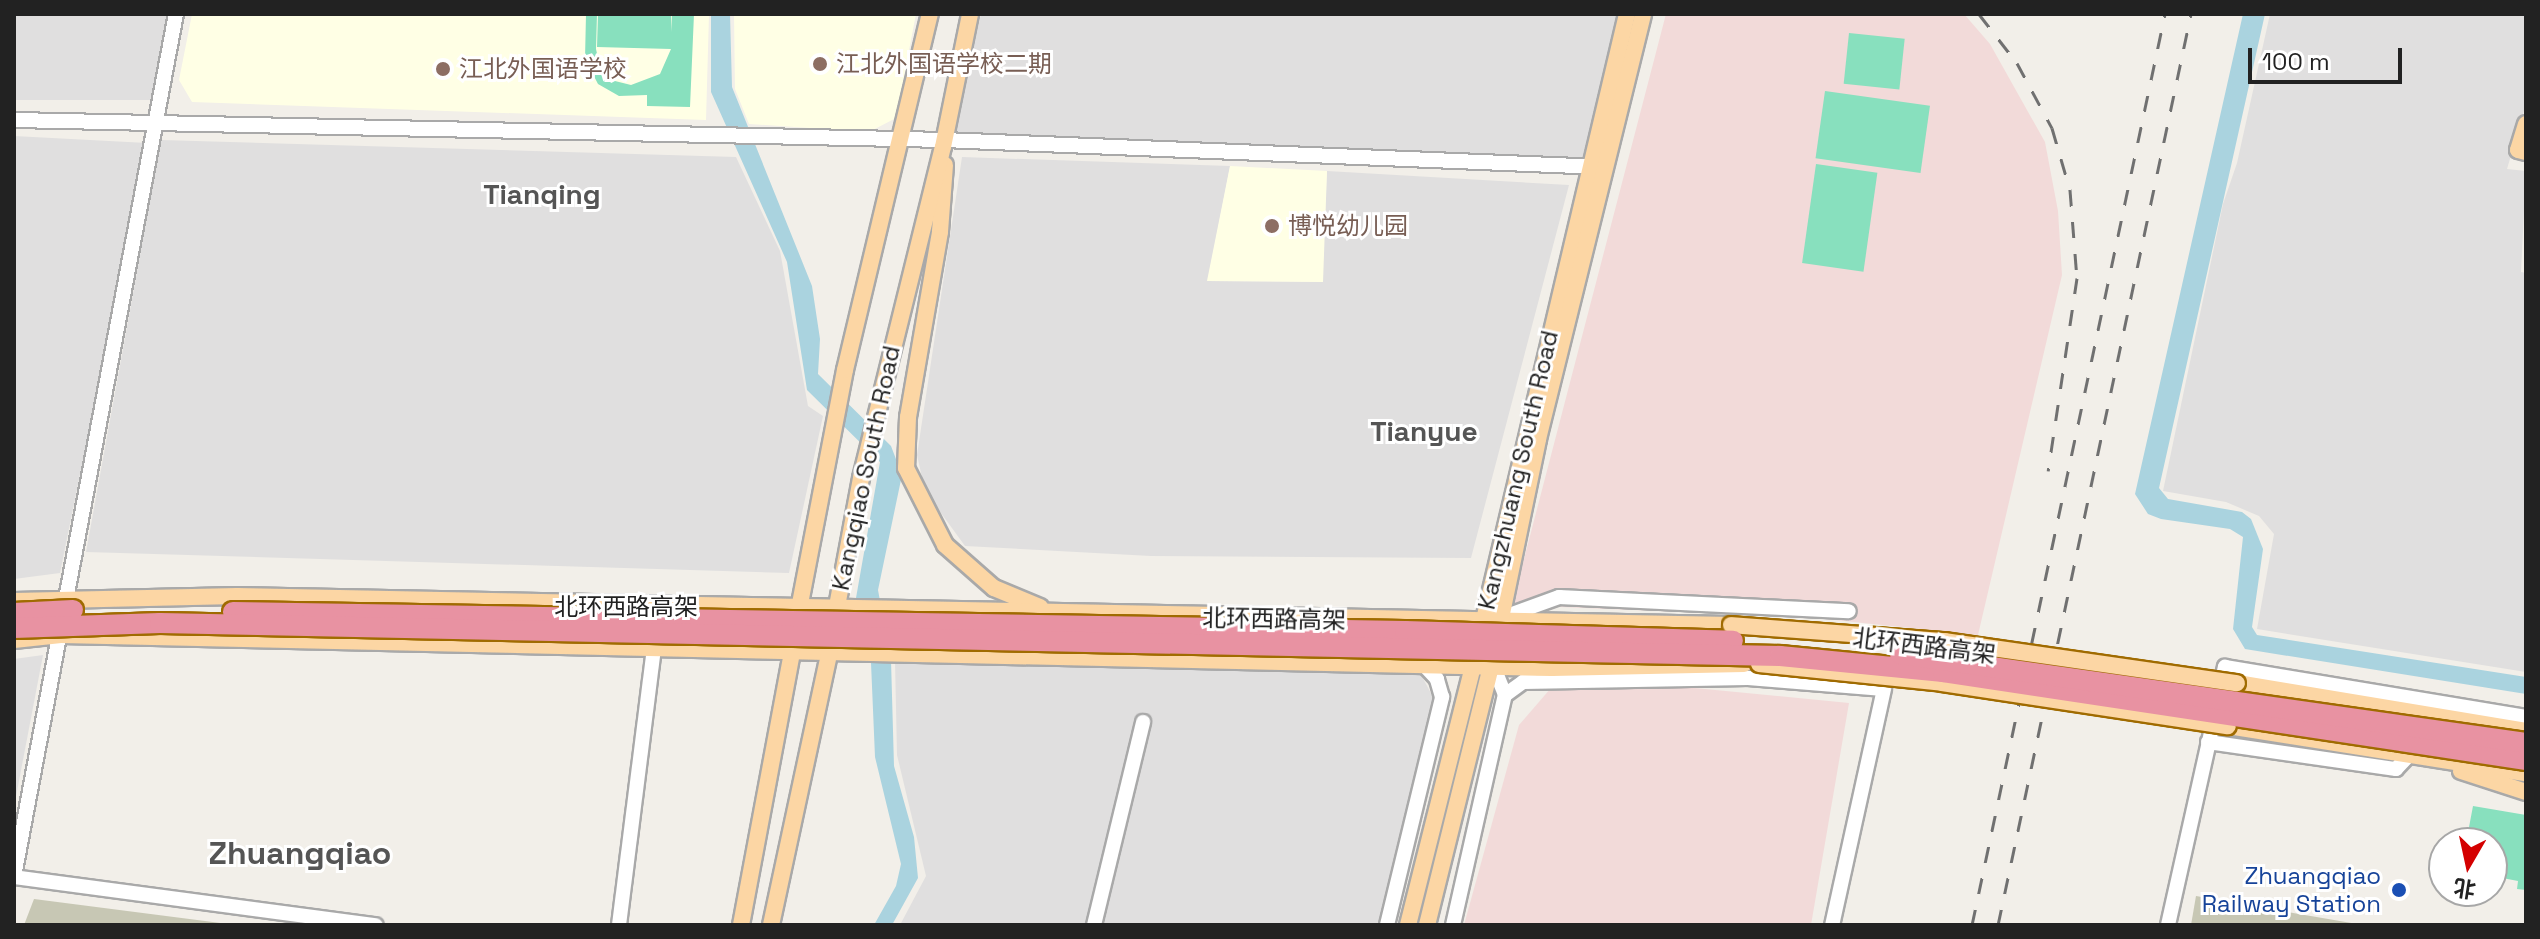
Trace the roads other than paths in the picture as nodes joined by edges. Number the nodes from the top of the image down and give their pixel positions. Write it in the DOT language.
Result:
graph roads {
  1 [pos="176,14"];
  2 [pos="930,14"];
  3 [pos="970,14"];
  4 [pos="1627,14"];
  5 [pos="1643,14"];
  6 [pos="14,120"];
  7 [pos="155,124"];
  8 [pos="2525,129"];
  9 [pos="900,142"];
  10 [pos="944,144"];
  11 [pos="2522,151"];
  12 [pos="1595,167"];
  13 [pos="65,596"];
  14 [pos="14,601"];
  15 [pos="799,606"];
  16 [pos="844,606"];
  17 [pos="1049,611"];
  18 [pos="1849,611"];
  19 [pos="14,613"];
  20 [pos="1493,618"];
  21 [pos="14,628"];
  22 [pos="58,636"];
  23 [pos="14,640"];
  24 [pos="654,648"];
  25 [pos="793,650"];
  26 [pos="838,651"];
  27 [pos="1422,663"];
  28 [pos="1474,664"];
  29 [pos="1493,665"];
  30 [pos="1505,695"];
  31 [pos="2526,717"];
  32 [pos="1143,722"];
  33 [pos="2526,731"];
  34 [pos="2208,742"];
  35 [pos="2526,743"];
  36 [pos="2409,755"];
  37 [pos="2526,760"];
  38 [pos="2526,773"];
  39 [pos="2526,792"];
  40 [pos="14,876"];
  41 [pos="376,925"];
  42 [pos="619,925"];
  43 [pos="741,925"];
  44 [pos="771,925"];
  45 [pos="1094,925"];
  46 [pos="1387,925"];
  47 [pos="1408,925"];
  48 [pos="1427,925"];
  49 [pos="1453,925"];
  50 [pos="1832,925"];
  51 [pos="2168,925"];
  1 -- 7 [label="street"];
  2 -- 9 [label="main road, Kangqiao South Road"];
  3 -- 10 [label="main road, Kangqiao South Road"];
  4 -- 12 [label="main road, Kangzhuang South Road"];
  5 -- 12 [label="main road, Kangzhuang South Road"];
  6 -- 7 [label="street"];
  7 -- 9 [label="street"];
  7 -- 13 [label="street"];
  8 -- 11 [label="main road"];
  9 -- 10 [label="street"];
  9 -- 15 [label="main road, Kangqiao South Road"];
  10 -- 12 [label="street"];
  10 -- 16 [label="main road, Kangqiao South Road"];
  10 -- 17 [label="main road"];
  12 -- 20 [label="main road, Kangzhuang South Road"];
  13 -- 14 [label="main road"];
  13 -- 15 [label="main road"];
  13 -- 22 [label="street"];
  15 -- 16 [label="main road"];
  15 -- 25 [label="main road, Kangqiao South Road"];
  16 -- 17 [label="main road"];
  16 -- 26 [label="main road, Kangqiao South Road"];
  17 -- 20 [label="main road"];
  18 -- 20 [label="street"];
  19 -- 35 [label="highway, 北环西路高架, bridge"];
  20 -- 28 [label="main road, Kangzhuang South Road"];
  20 -- 29 [label="main road, Kangzhuang South Road"];
  20 -- 33 [label="main road, bridge"];
  21 -- 37 [label="highway, 北环西路高架, bridge"];
  22 -- 23 [label="main road"];
  22 -- 24 [label="main road"];
  22 -- 40 [label="street"];
  24 -- 25 [label="main road"];
  24 -- 42 [label="street"];
  25 -- 26 [label="main road"];
  25 -- 43 [label="main road, Kangqiao South Road"];
  26 -- 27 [label="main road"];
  26 -- 44 [label="main road, Kangqiao South Road"];
  27 -- 28 [label="main road"];
  27 -- 46 [label="street"];
  28 -- 29 [label="main road"];
  28 -- 47 [label="main road, Kangzhuang South Road"];
  29 -- 30 [label="street"];
  29 -- 36 [label="main road, bridge"];
  29 -- 48 [label="main road, Kangzhuang South Road"];
  30 -- 49 [label="street"];
  30 -- 50 [label="street"];
  31 -- 34 [label="street"];
  32 -- 45 [label="street"];
  34 -- 36 [label="street"];
  34 -- 51 [label="street"];
  36 -- 38 [label="main road"];
  36 -- 39 [label="main road"];
  40 -- 41 [label="street"];
}
